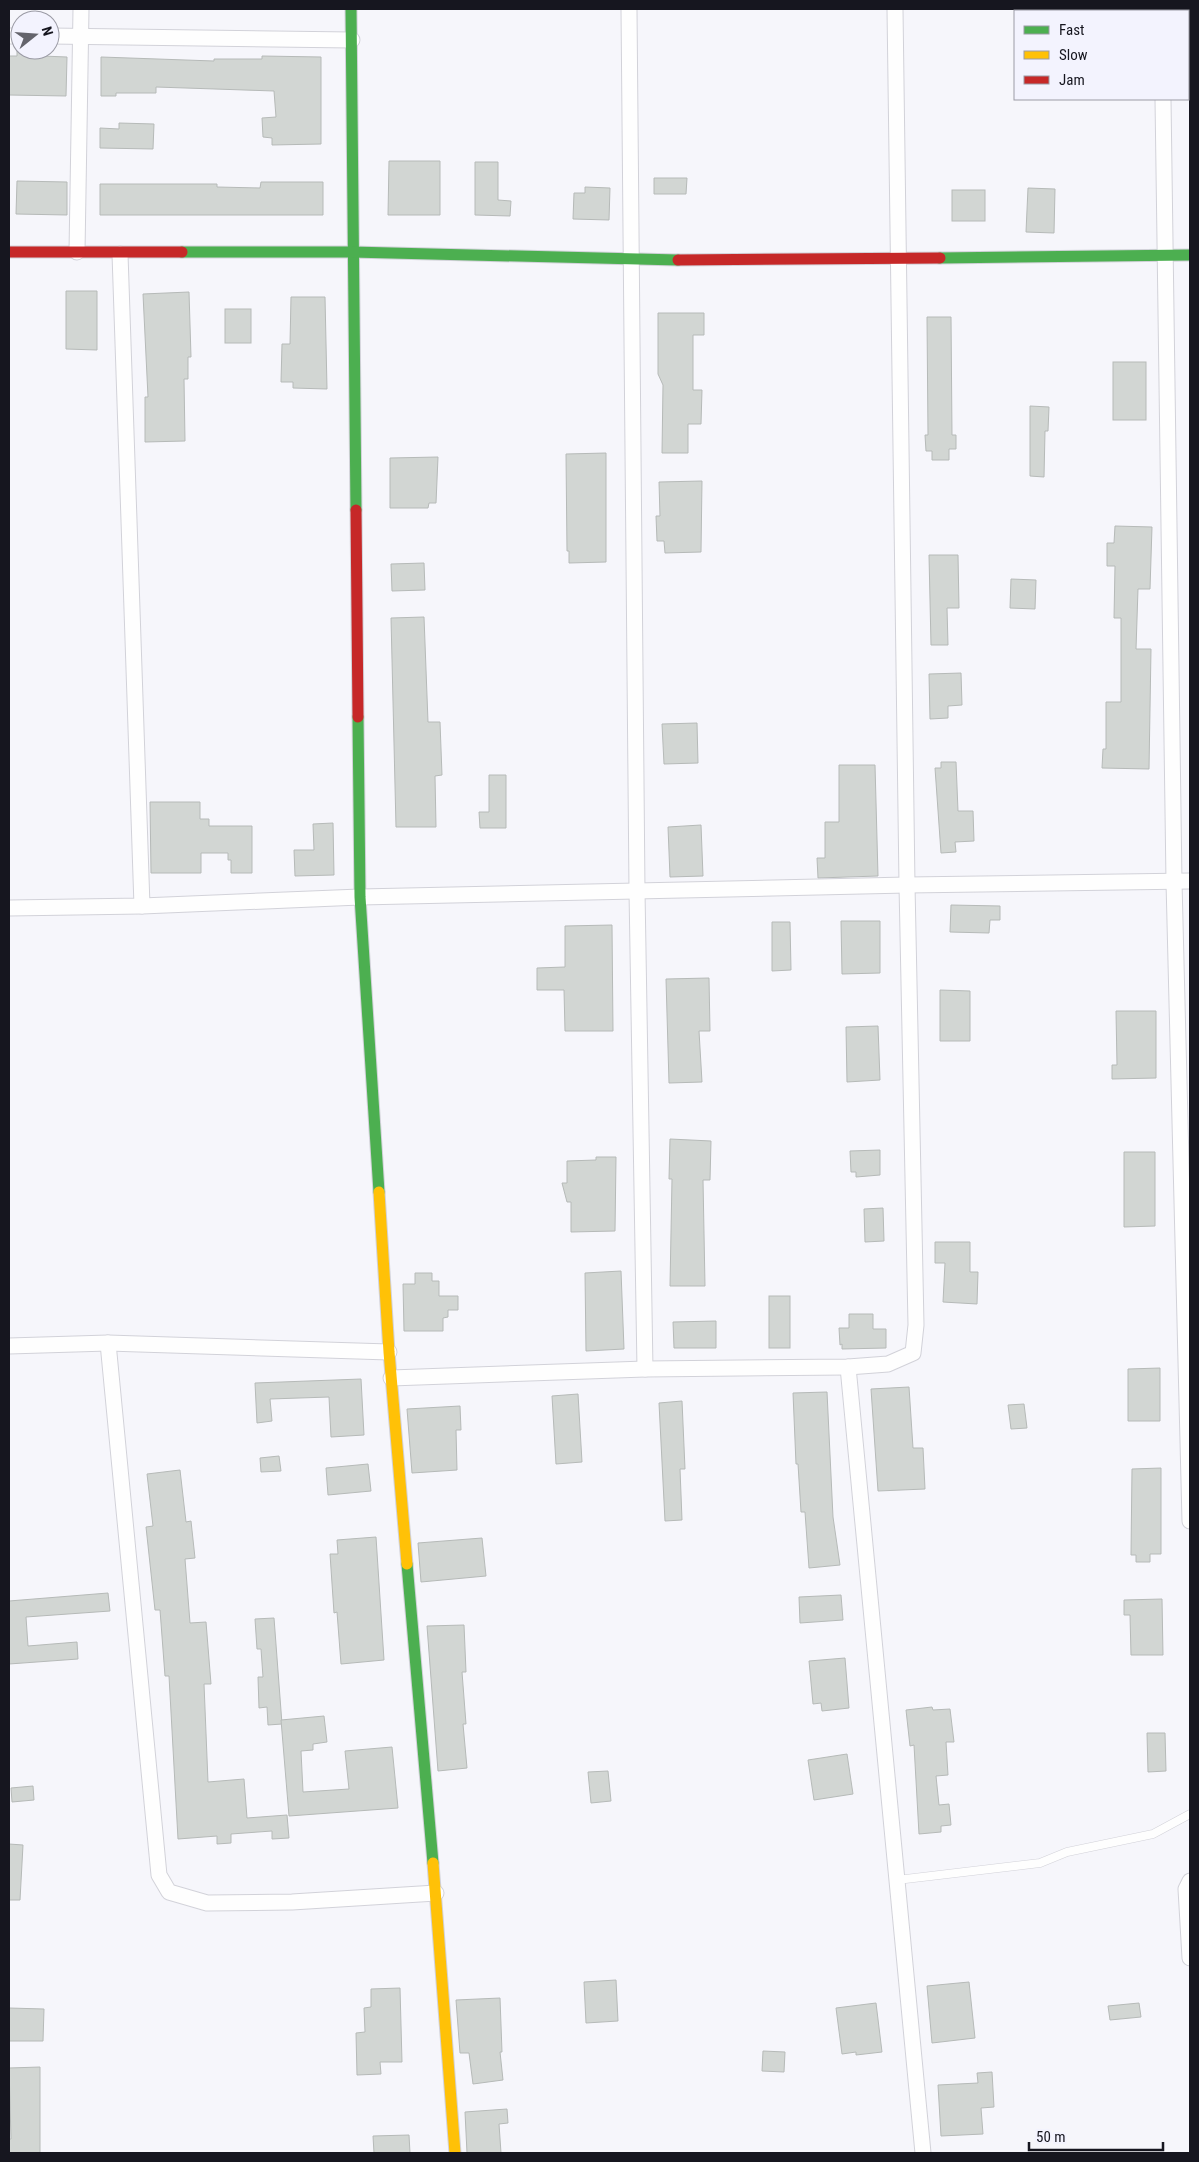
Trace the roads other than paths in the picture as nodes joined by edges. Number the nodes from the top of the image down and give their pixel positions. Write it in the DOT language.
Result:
graph roads {
  1 [pos="81,9"];
  2 [pos="351,9"];
  3 [pos="629,9"];
  4 [pos="895,9"];
  5 [pos="60,36"];
  6 [pos="82,37"];
  7 [pos="352,40"];
  8 [pos="1163,100"];
  9 [pos="9,252"];
  10 [pos="78,252"];
  11 [pos="352,252"];
  12 [pos="120,254"];
  13 [pos="1164,255"];
  14 [pos="1190,255"];
  15 [pos="898,258"];
  16 [pos="631,261"];
  17 [pos="1190,881"];
  18 [pos="1174,882"];
  19 [pos="907,884"];
  20 [pos="637,891"];
  21 [pos="360,897"];
  22 [pos="142,906"];
  23 [pos="9,908"];
  24 [pos="108,1342"];
  25 [pos="9,1346"];
  26 [pos="388,1352"];
  27 [pos="848,1367"];
  28 [pos="646,1369"];
  29 [pos="391,1378"];
  30 [pos="1190,1521"];
  31 [pos="1190,1814"];
  32 [pos="897,1880"];
  33 [pos="1190,1881"];
  34 [pos="436,1893"];
  35 [pos="1190,1958"];
  36 [pos="455,2153"];
  37 [pos="923,2153"];
  1 -- 6 [label="street"];
  2 -- 7 [label="street"];
  3 -- 16 [label="street"];
  4 -- 15 [label="street"];
  5 -- 6 [label="street"];
  6 -- 7 [label="street"];
  6 -- 10 [label="street"];
  7 -- 11 [label="street"];
  8 -- 13 [label="street"];
  9 -- 10 [label="street"];
  10 -- 12 [label="street"];
  11 -- 12 [label="street"];
  11 -- 16 [label="street"];
  11 -- 21 [label="street"];
  12 -- 22 [label="street"];
  13 -- 14 [label="street"];
  13 -- 15 [label="street"];
  13 -- 18 [label="street"];
  15 -- 16 [label="street"];
  15 -- 19 [label="street"];
  16 -- 20 [label="street"];
  17 -- 18 [label="street"];
  18 -- 19 [label="street"];
  18 -- 30 [label="street"];
  19 -- 20 [label="street"];
  19 -- 27 [label="street"];
  20 -- 21 [label="street"];
  20 -- 28 [label="street"];
  21 -- 22 [label="street"];
  21 -- 26 [label="street"];
  22 -- 23 [label="street"];
  24 -- 25 [label="street"];
  24 -- 26 [label="street"];
  24 -- 34 [label="street"];
  26 -- 29 [label="street"];
  27 -- 28 [label="street"];
  27 -- 32 [label="street"];
  28 -- 29 [label="street"];
  29 -- 34 [label="street"];
  31 -- 32 [label="lane"];
  32 -- 37 [label="street"];
  33 -- 35 [label="street"];
  34 -- 36 [label="street"];
}
